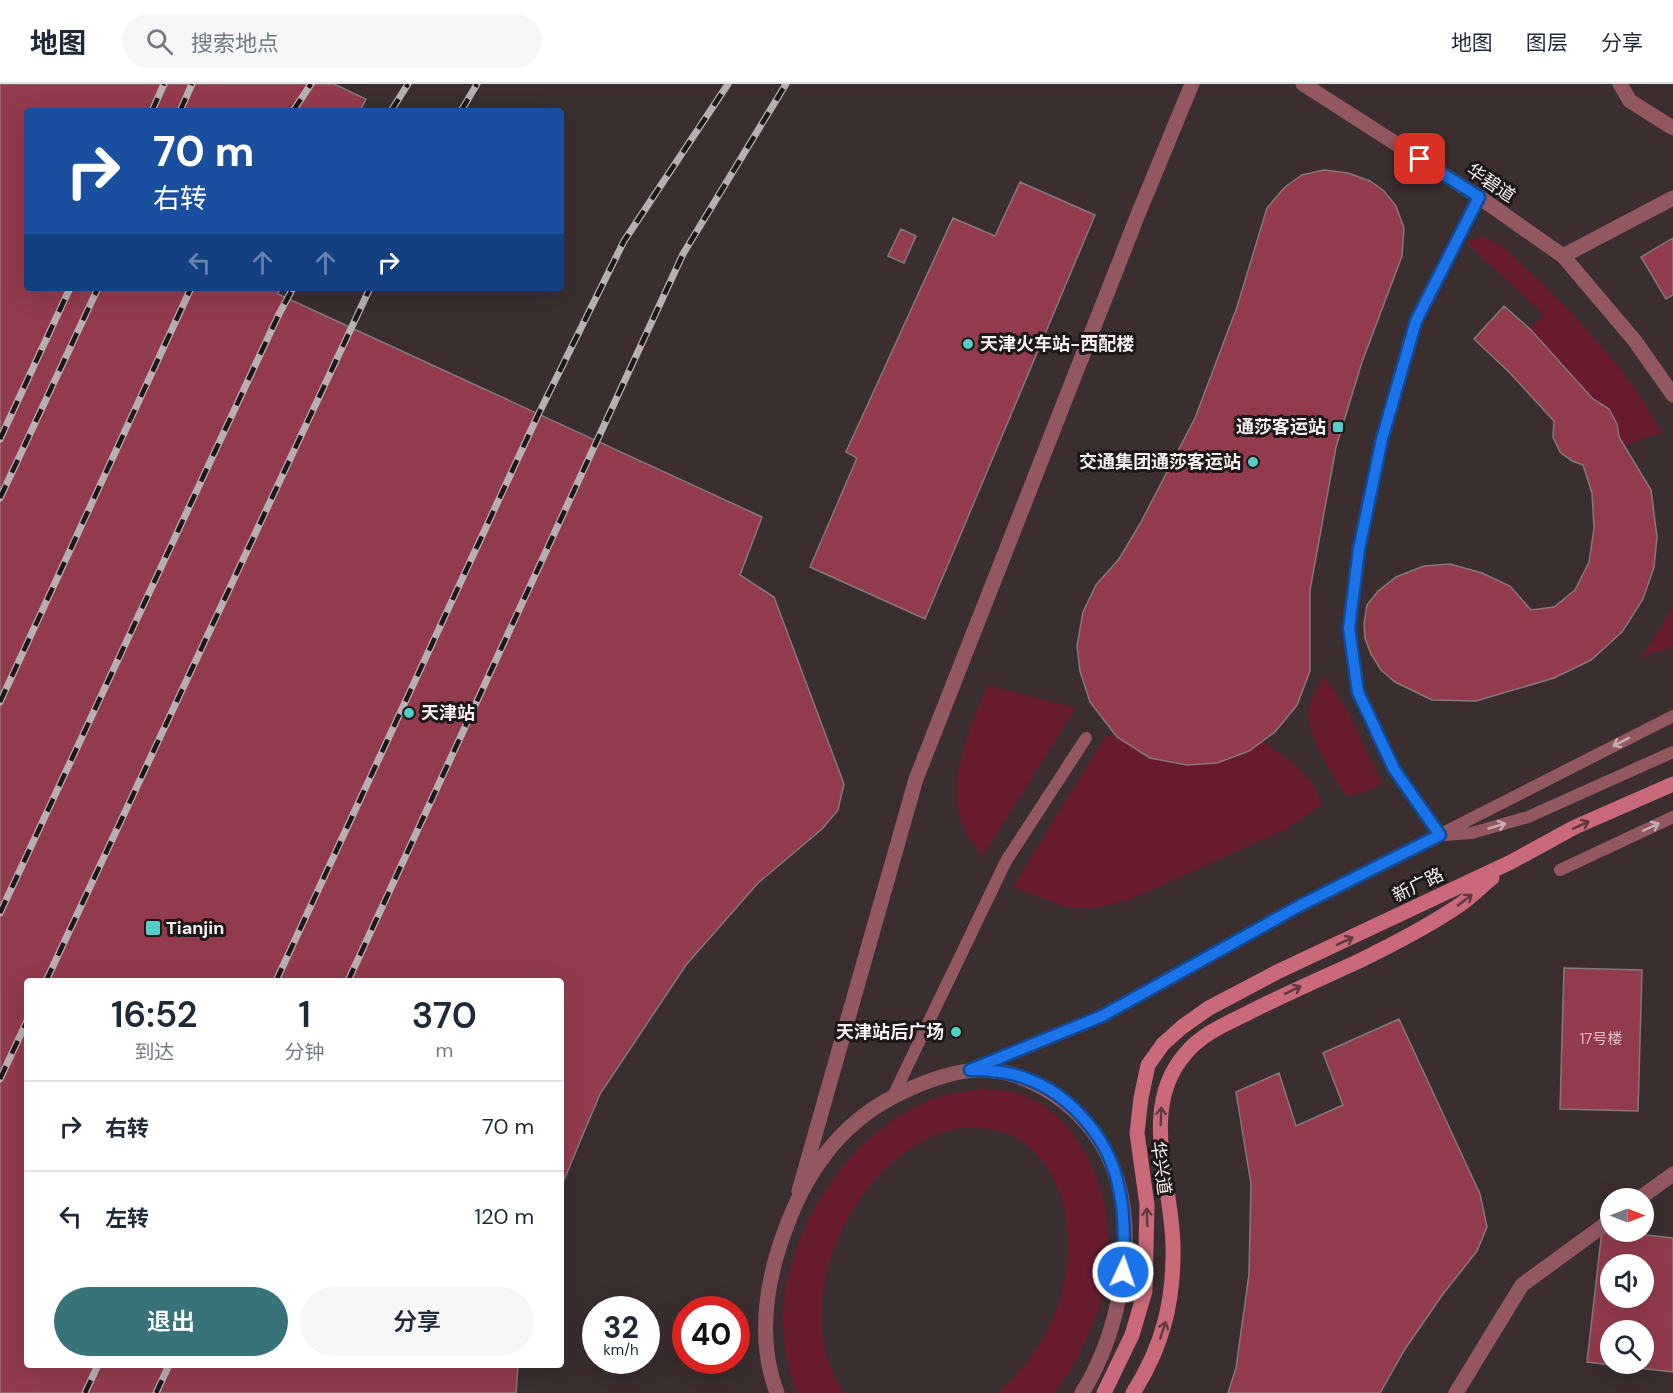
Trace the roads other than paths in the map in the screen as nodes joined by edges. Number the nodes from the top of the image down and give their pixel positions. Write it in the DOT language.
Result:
graph roads {
  1 [pos="1192,84"];
  2 [pos="1303,84"];
  3 [pos="1620,84"];
  4 [pos="1673,128"];
  5 [pos="1479,197"];
  6 [pos="1673,198"];
  7 [pos="1563,256"];
  8 [pos="1673,395"];
  9 [pos="1673,716"];
  10 [pos="1086,738"];
  11 [pos="1673,752"];
  12 [pos="1673,784"];
  13 [pos="1673,817"];
  14 [pos="1440,835"];
  15 [pos="1511,862"];
  16 [pos="1560,870"];
  17 [pos="1182,1027"];
  18 [pos="970,1070"];
  19 [pos="893,1096"];
  20 [pos="1673,1174"];
  21 [pos="1654,1188"];
  22 [pos="797,1197"];
  23 [pos="1600,1228"];
  24 [pos="777,1393"];
  25 [pos="1082,1393"];
  26 [pos="1104,1393"];
  27 [pos="1133,1393"];
  28 [pos="1456,1393"];
  1 -- 22 [label="street"];
  2 -- 5 [label="street, 华碧道"];
  3 -- 4 [label="street"];
  5 -- 7 [label="street, 华碧道"];
  5 -- 14 [label="lane"];
  6 -- 7 [label="street"];
  7 -- 8 [label="street, 华碧道"];
  9 -- 14 [label="lane, one-way"];
  10 -- 19 [label="lane"];
  14 -- 11 [label="lane, one-way"];
  15 -- 12 [label="main road, 新广路, one-way"];
  16 -- 13 [label="lane, one-way"];
  14 -- 18 [label="lane"];
  17 -- 15 [label="main road, 新广路, one-way"];
  27 -- 15 [label="main road, one-way"];
  26 -- 17 [label="main road, 华兴道, one-way"];
  18 -- 19 [label="street"];
  18 -- 25 [label="street"];
  19 -- 22 [label="street"];
  20 -- 21 [label="street"];
  22 -- 24 [label="street"];
  23 -- 28 [label="street"];
}
